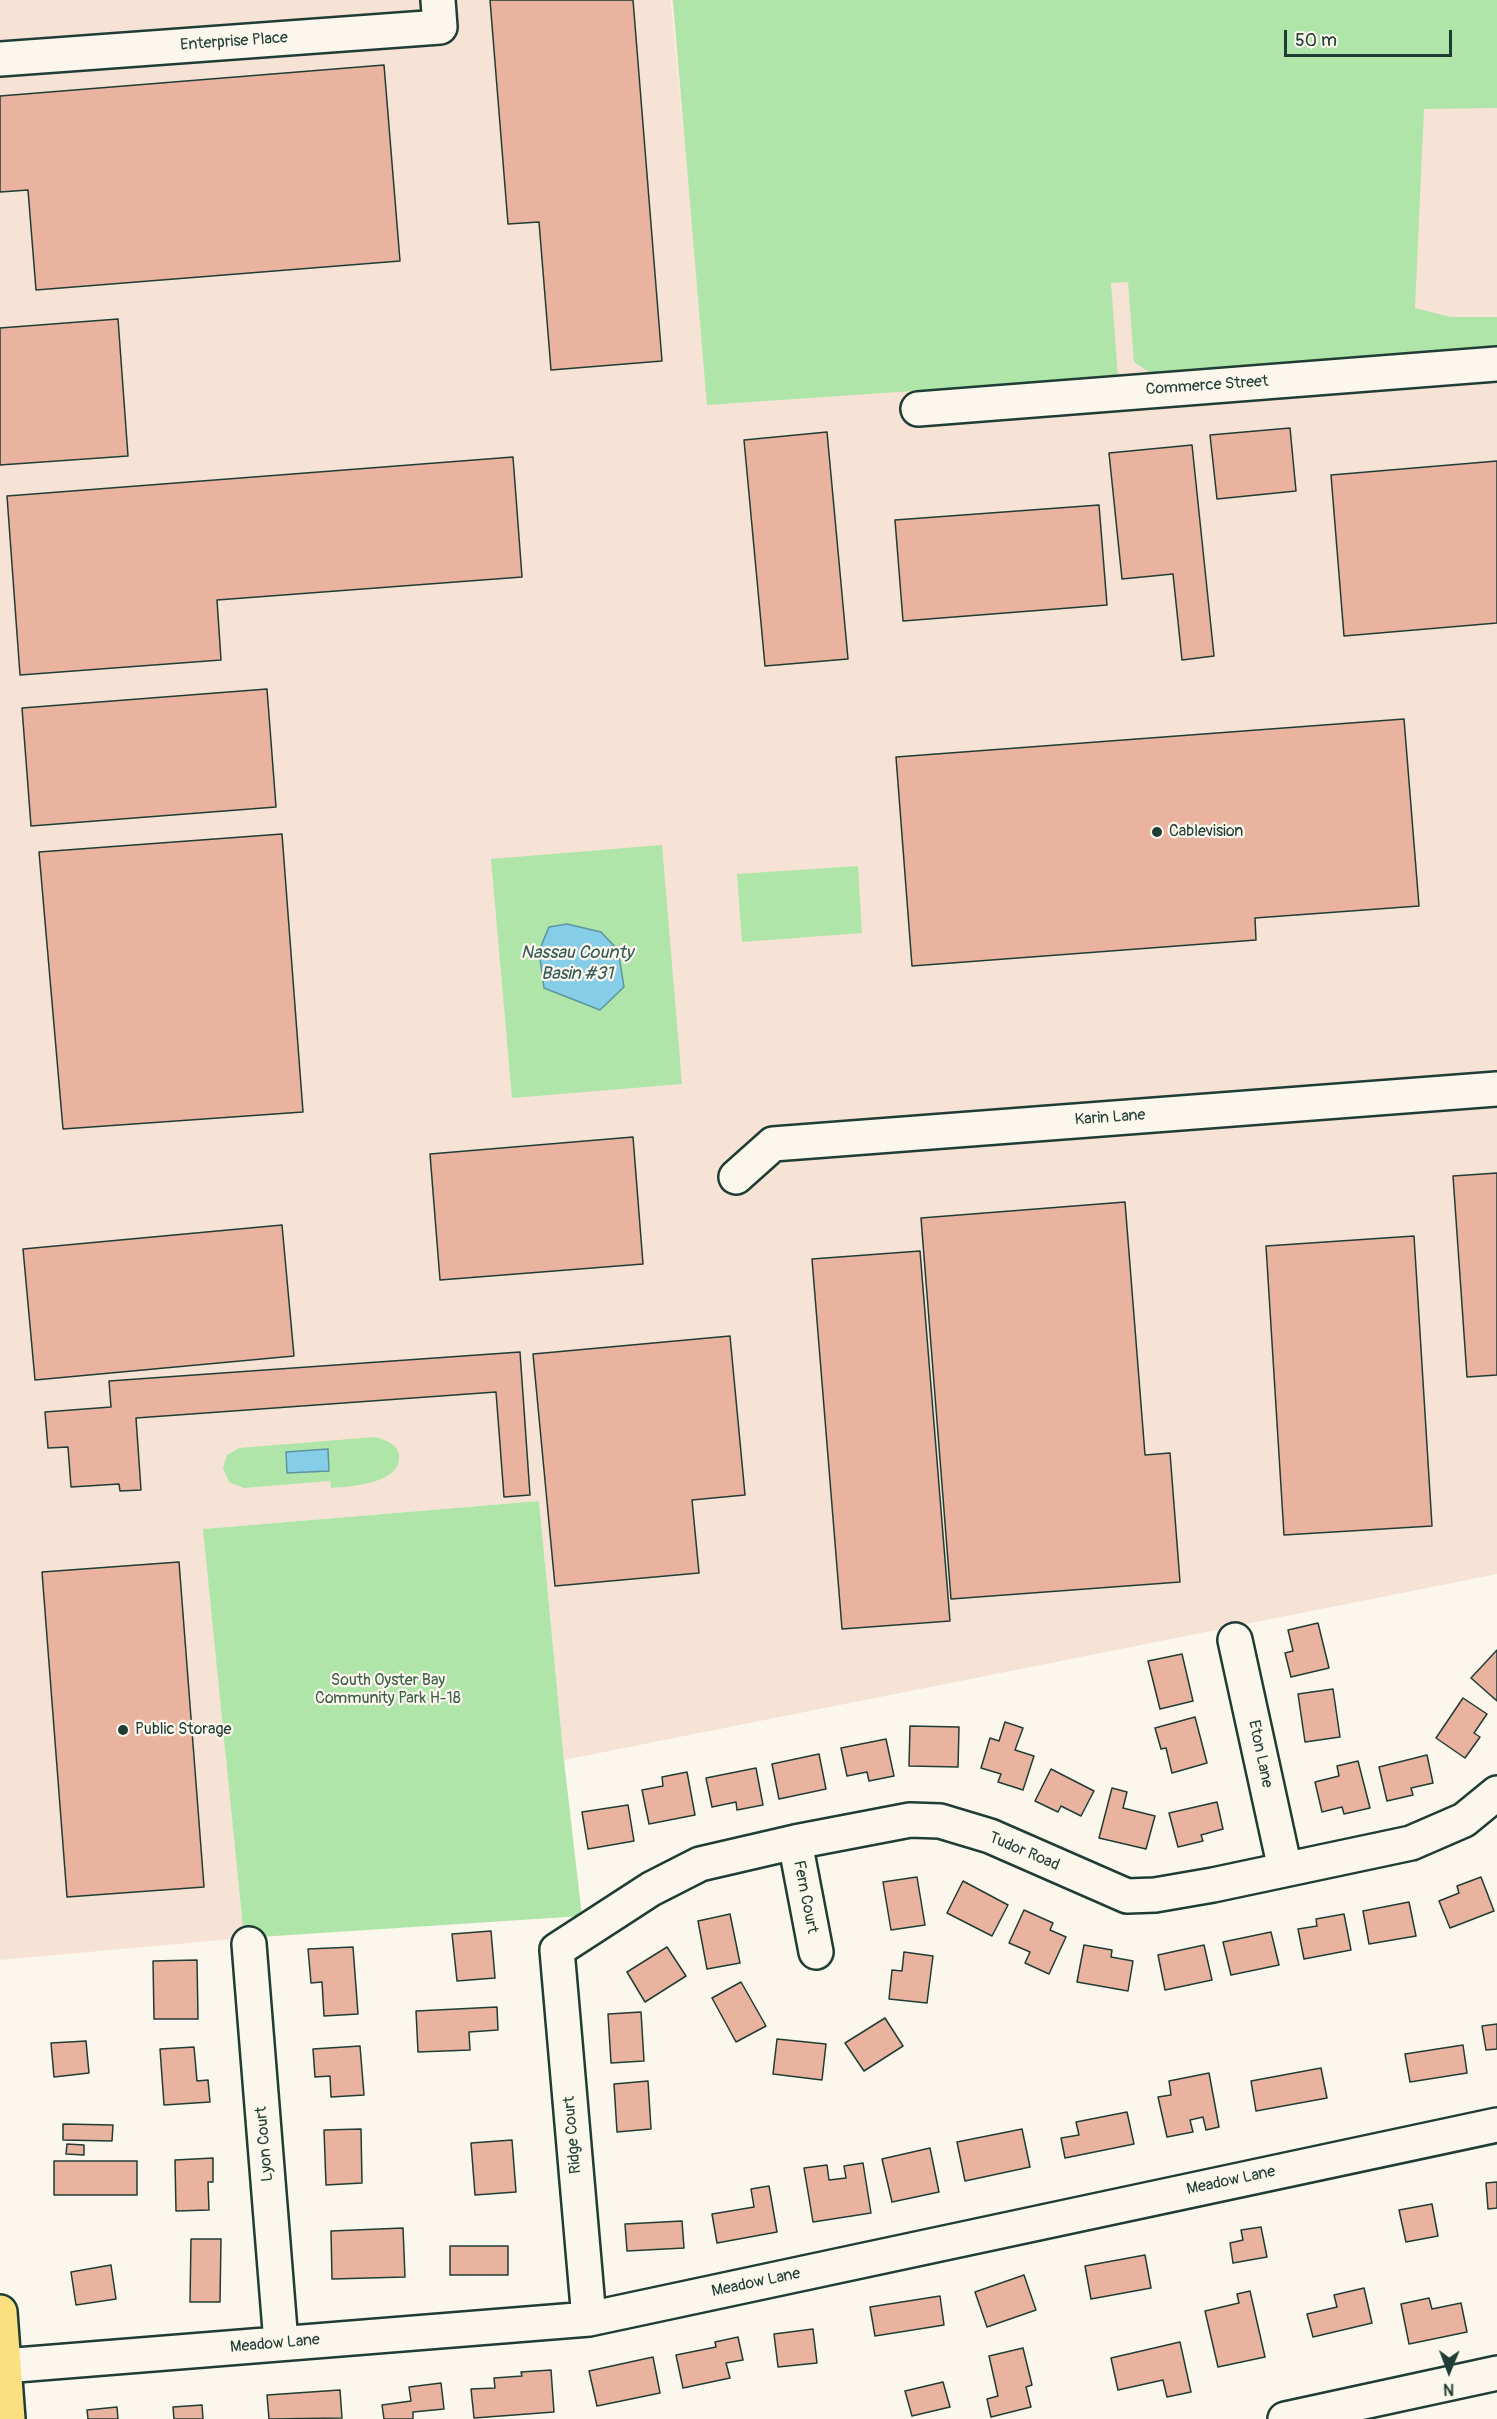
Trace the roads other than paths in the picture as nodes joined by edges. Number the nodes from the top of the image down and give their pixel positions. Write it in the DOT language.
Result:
graph roads {
  1 [pos="438,0"];
  2 [pos="0,59"];
  3 [pos="1497,364"];
  4 [pos="918,409"];
  5 [pos="1497,1089"];
  6 [pos="736,1177"];
  7 [pos="1235,1640"];
  8 [pos="1497,1793"];
  9 [pos="795,1842"];
  10 [pos="1285,1869"];
  11 [pos="249,1944"];
  12 [pos="557,1950"];
  13 [pos="816,1952"];
  14 [pos="1497,2125"];
  15 [pos="0,2312"];
  16 [pos="589,2319"];
  17 [pos="281,2343"];
  18 [pos="4,2366"];
  19 [pos="1497,2373"];
  20 [pos="8,2419"];
  21 [pos="1285,2419"];
  1 -- 2 [label="street, Enterprise Place"];
  3 -- 4 [label="street, Commerce Street"];
  5 -- 6 [label="street, Karin Lane"];
  7 -- 10 [label="street, Eton Lane"];
  8 -- 10 [label="street, Tudor Road"];
  9 -- 10 [label="street, Tudor Road"];
  9 -- 12 [label="street, Tudor Road"];
  9 -- 13 [label="street, Fern Court"];
  11 -- 17 [label="street, Lyon Court"];
  12 -- 16 [label="street, Ridge Court"];
  14 -- 16 [label="street, Meadow Lane"];
  15 -- 18 [label="main road"];
  16 -- 17 [label="street, Meadow Lane"];
  17 -- 18 [label="street, Meadow Lane"];
  18 -- 20 [label="main road"];
  19 -- 21 [label="street"];
}
